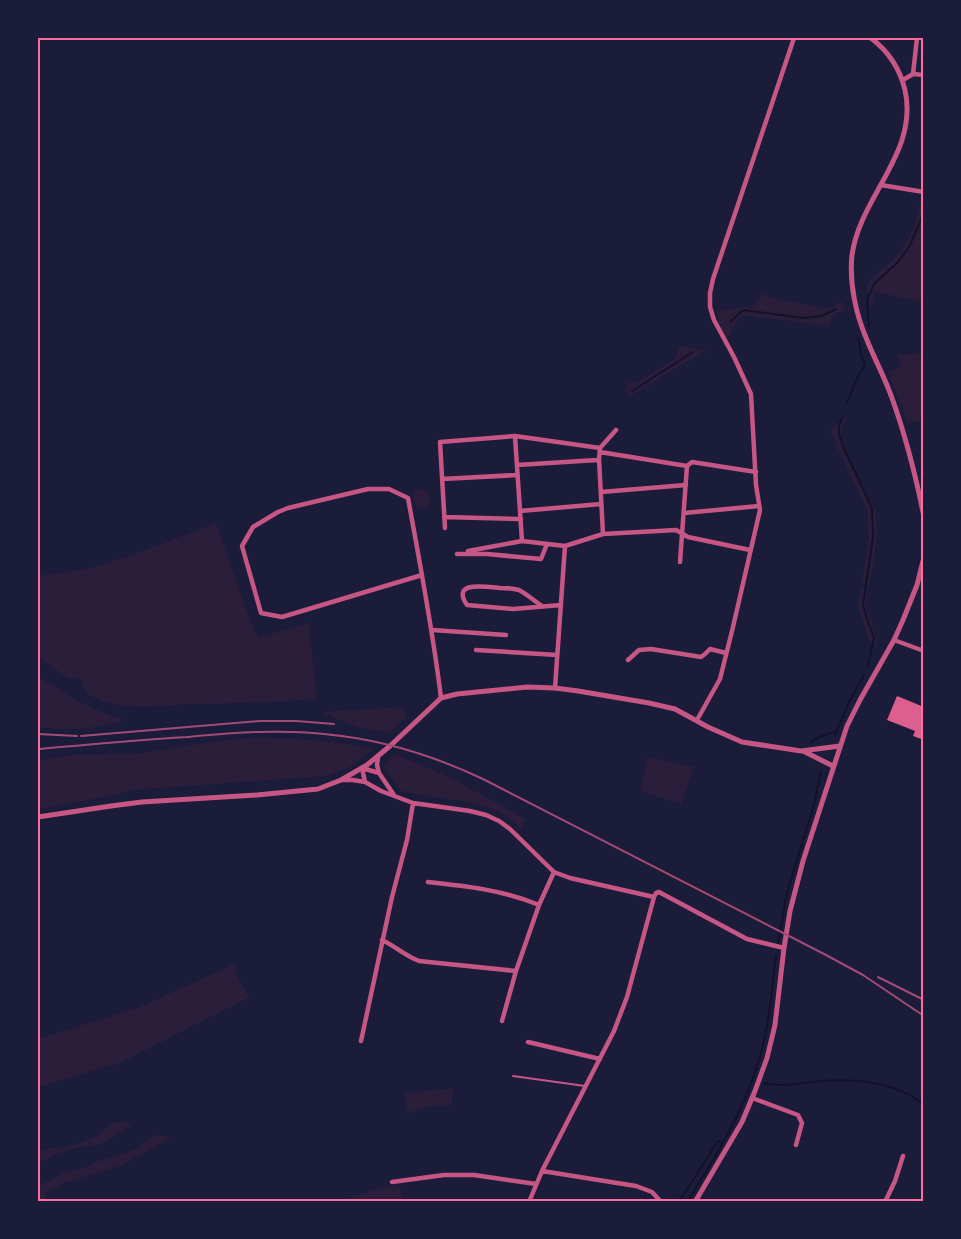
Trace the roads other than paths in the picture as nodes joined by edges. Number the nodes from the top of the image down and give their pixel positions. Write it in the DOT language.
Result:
graph roads {
  1 [pos="794,38"];
  2 [pos="872,38"];
  3 [pos="917,38"];
  4 [pos="913,74"];
  5 [pos="924,75"];
  6 [pos="903,80"];
  7 [pos="881,185"];
  8 [pos="922,192"];
  9 [pos="616,430"];
  10 [pos="514,436"];
  11 [pos="600,450"];
  12 [pos="599,459"];
  13 [pos="517,465"];
  14 [pos="687,466"];
  15 [pos="756,472"];
  16 [pos="518,475"];
  17 [pos="442,479"];
  18 [pos="916,479"];
  19 [pos="924,479"];
  20 [pos="686,485"];
  21 [pos="601,492"];
  22 [pos="602,504"];
  23 [pos="759,506"];
  24 [pos="520,511"];
  25 [pos="684,513"];
  26 [pos="444,517"];
  27 [pos="924,517"];
  28 [pos="521,519"];
  29 [pos="445,528"];
  30 [pos="603,534"];
  31 [pos="682,534"];
  32 [pos="522,541"];
  33 [pos="547,544"];
  34 [pos="565,546"];
  35 [pos="750,550"];
  36 [pos="924,557"];
  37 [pos="680,562"];
  38 [pos="422,575"];
  39 [pos="561,605"];
  40 [pos="542,606"];
  41 [pos="432,630"];
  42 [pos="506,635"];
  43 [pos="894,640"];
  44 [pos="476,650"];
  45 [pos="924,651"];
  46 [pos="726,653"];
  47 [pos="557,655"];
  48 [pos="628,660"];
  49 [pos="555,688"];
  50 [pos="441,698"];
  51 [pos="697,720"];
  52 [pos="840,746"];
  53 [pos="801,751"];
  54 [pos="378,757"];
  55 [pos="833,766"];
  56 [pos="362,768"];
  57 [pos="379,772"];
  58 [pos="341,780"];
  59 [pos="365,782"];
  60 [pos="394,795"];
  61 [pos="413,803"];
  62 [pos="38,817"];
  63 [pos="554,872"];
  64 [pos="428,882"];
  65 [pos="654,897"];
  66 [pos="538,905"];
  67 [pos="382,940"];
  68 [pos="784,948"];
  69 [pos="516,970"];
  70 [pos="502,1021"];
  71 [pos="361,1041"];
  72 [pos="528,1042"];
  73 [pos="600,1059"];
  74 [pos="513,1076"];
  75 [pos="585,1086"];
  76 [pos="752,1098"];
  77 [pos="796,1145"];
  78 [pos="903,1156"];
  79 [pos="542,1171"];
  80 [pos="392,1182"];
  81 [pos="536,1184"];
  82 [pos="529,1202"];
  83 [pos="661,1202"];
  84 [pos="695,1202"];
  85 [pos="885,1202"];
  1 -- 15 [label="street"];
  2 -- 6 [label="street"];
  3 -- 4 [label="street"];
  4 -- 5 [label="street"];
  4 -- 6 [label="street"];
  6 -- 7 [label="street"];
  7 -- 8 [label="street"];
  7 -- 18 [label="street"];
  9 -- 11 [label="street"];
  10 -- 11 [label="street"];
  10 -- 13 [label="street"];
  10 -- 17 [label="street"];
  11 -- 12 [label="street"];
  11 -- 14 [label="street"];
  12 -- 13 [label="street"];
  12 -- 21 [label="street"];
  13 -- 16 [label="street"];
  14 -- 15 [label="street"];
  14 -- 20 [label="street"];
  15 -- 23 [label="street"];
  16 -- 17 [label="street"];
  16 -- 24 [label="street"];
  17 -- 26 [label="street"];
  18 -- 19 [label="street"];
  18 -- 27 [label="street"];
  20 -- 21 [label="street"];
  20 -- 25 [label="street"];
  21 -- 22 [label="street"];
  22 -- 24 [label="street"];
  22 -- 30 [label="street"];
  23 -- 25 [label="street"];
  23 -- 35 [label="street"];
  24 -- 28 [label="street"];
  25 -- 31 [label="street"];
  26 -- 28 [label="street"];
  26 -- 29 [label="street"];
  28 -- 32 [label="street"];
  30 -- 31 [label="street"];
  30 -- 34 [label="street"];
  31 -- 35 [label="street"];
  31 -- 37 [label="street"];
  32 -- 33 [label="street"];
  32 -- 33 [label="street"];
  33 -- 34 [label="street"];
  34 -- 39 [label="street"];
  35 -- 46 [label="street"];
  36 -- 43 [label="street"];
  38 -- 38 [label="street"];
  38 -- 41 [label="street"];
  39 -- 40 [label="street"];
  39 -- 47 [label="street"];
  40 -- 40 [label="street"];
  41 -- 42 [label="street"];
  41 -- 50 [label="street"];
  43 -- 45 [label="street"];
  43 -- 52 [label="street"];
  44 -- 47 [label="street"];
  46 -- 48 [label="street"];
  46 -- 51 [label="street"];
  47 -- 49 [label="street"];
  49 -- 50 [label="street"];
  49 -- 51 [label="street"];
  50 -- 54 [label="street"];
  51 -- 53 [label="street"];
  52 -- 53 [label="street"];
  52 -- 55 [label="street"];
  53 -- 55 [label="street"];
  54 -- 56 [label="street"];
  54 -- 57 [label="street"];
  55 -- 68 [label="street"];
  56 -- 57 [label="street"];
  56 -- 58 [label="street"];
  56 -- 59 [label="street"];
  57 -- 60 [label="street"];
  58 -- 59 [label="street"];
  58 -- 62 [label="street"];
  59 -- 60 [label="street"];
  60 -- 61 [label="street"];
  61 -- 63 [label="street"];
  61 -- 67 [label="street"];
  63 -- 65 [label="street"];
  63 -- 66 [label="street"];
  64 -- 66 [label="street"];
  65 -- 68 [label="street"];
  65 -- 73 [label="street"];
  66 -- 69 [label="street"];
  67 -- 69 [label="street"];
  67 -- 71 [label="street"];
  68 -- 76 [label="street"];
  69 -- 70 [label="street"];
  72 -- 73 [label="street"];
  73 -- 75 [label="street"];
  74 -- 75 [label="lane"];
  75 -- 79 [label="street"];
  76 -- 77 [label="street"];
  76 -- 84 [label="street"];
  78 -- 85 [label="street"];
  79 -- 81 [label="street"];
  79 -- 83 [label="street"];
  80 -- 81 [label="street"];
  81 -- 82 [label="street"];
}
